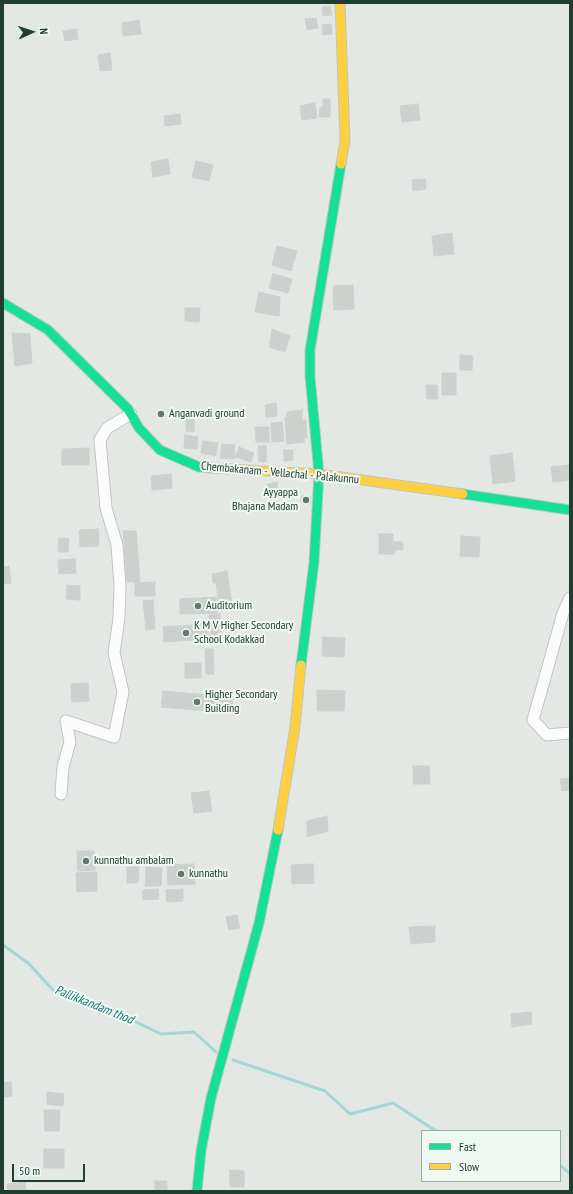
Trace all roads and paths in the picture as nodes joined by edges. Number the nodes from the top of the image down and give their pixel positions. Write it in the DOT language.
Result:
graph roads {
  1 [pos="340,3"];
  2 [pos="3,303"];
  3 [pos="131,414"];
  4 [pos="318,474"];
  5 [pos="570,510"];
  6 [pos="570,598"];
  7 [pos="570,733"];
  8 [pos="61,794"];
  9 [pos="197,1191"];
  1 -- 4 [label="street"];
  2 -- 3 [label="street, Chembakanam - Vellachal - Palakunnu"];
  3 -- 4 [label="street, Chembakanam - Vellachal - Palakunnu"];
  3 -- 8 [label="street"];
  4 -- 5 [label="street, Chembakanam - Vellachal - Palakunnu"];
  4 -- 9 [label="street"];
  6 -- 7 [label="street"];
}
